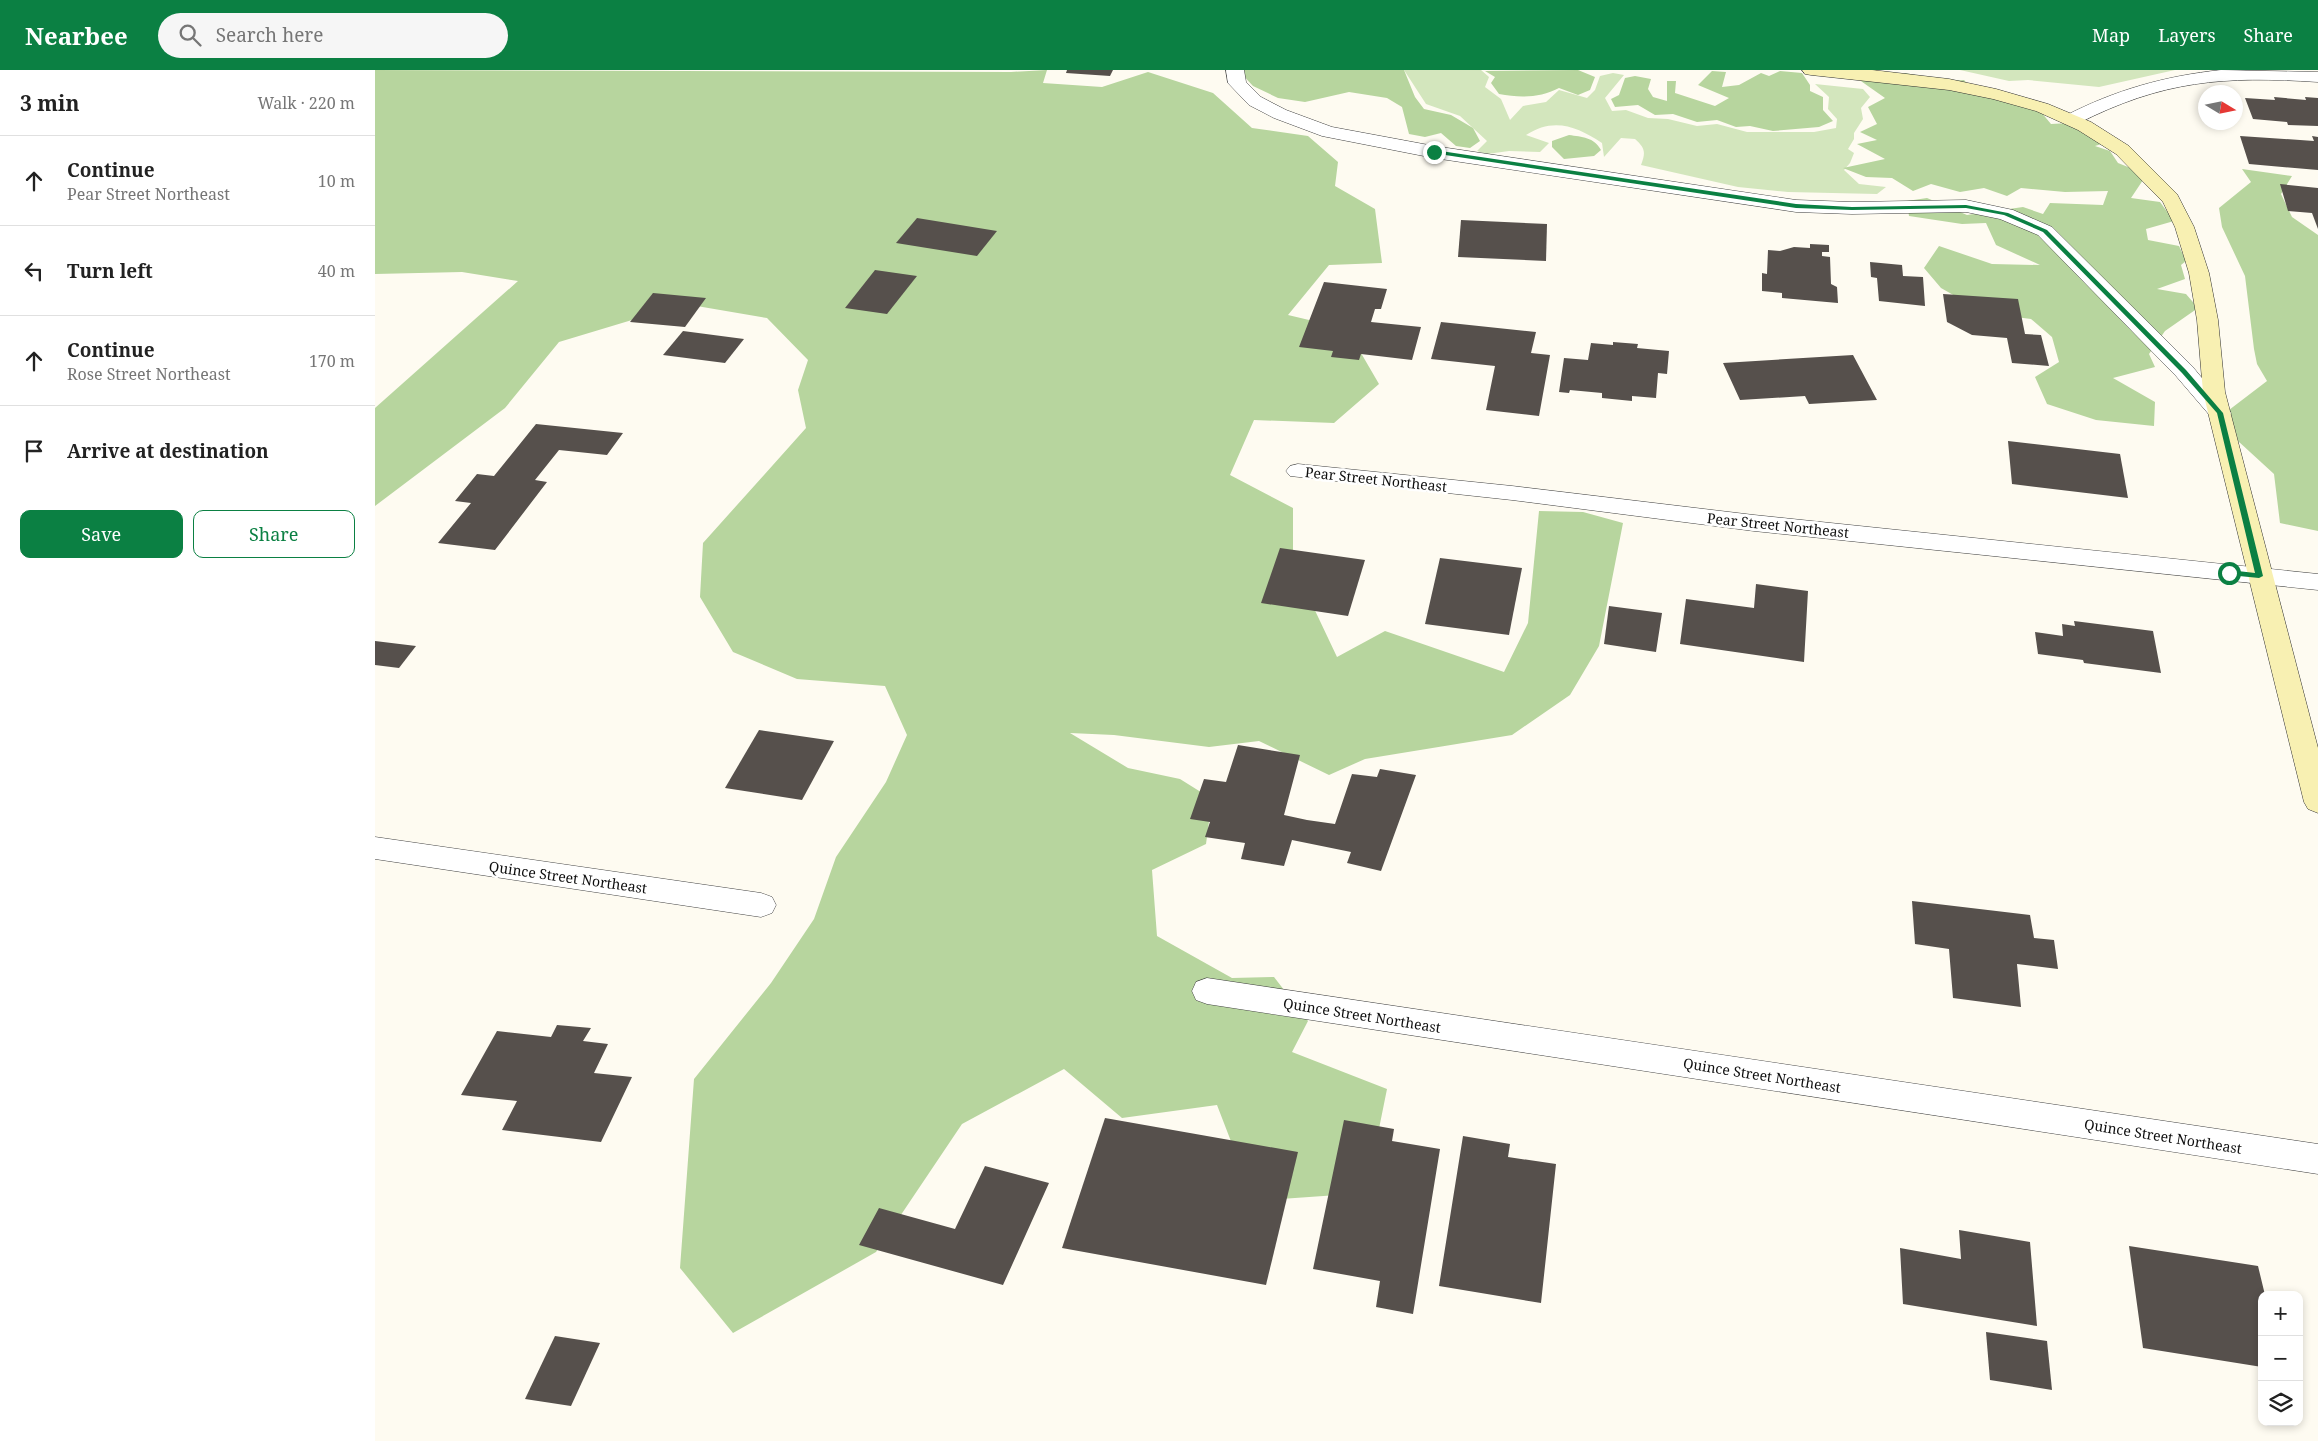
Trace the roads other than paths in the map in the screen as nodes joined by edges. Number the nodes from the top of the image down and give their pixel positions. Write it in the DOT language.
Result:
graph roads {
  1 [pos="1235,70"];
  2 [pos="1811,70"];
  3 [pos="2318,77"];
  4 [pos="2071,120"];
  5 [pos="2220,413"];
  6 [pos="1298,471"];
  7 [pos="2259,576"];
  8 [pos="2318,582"];
  9 [pos="2318,802"];
  10 [pos="375,848"];
  11 [pos="761,905"];
  12 [pos="1207,991"];
  13 [pos="2318,1159"];
  1 -- 5 [label="street"];
  2 -- 4 [label="street"];
  3 -- 4 [label="street"];
  4 -- 5 [label="street"];
  5 -- 7 [label="street"];
  6 -- 7 [label="street, Pear Street Northeast"];
  7 -- 8 [label="street, Pear Street Northeast"];
  7 -- 9 [label="street"];
  10 -- 11 [label="street, Quince Street Northeast"];
  12 -- 13 [label="street, Quince Street Northeast"];
}
